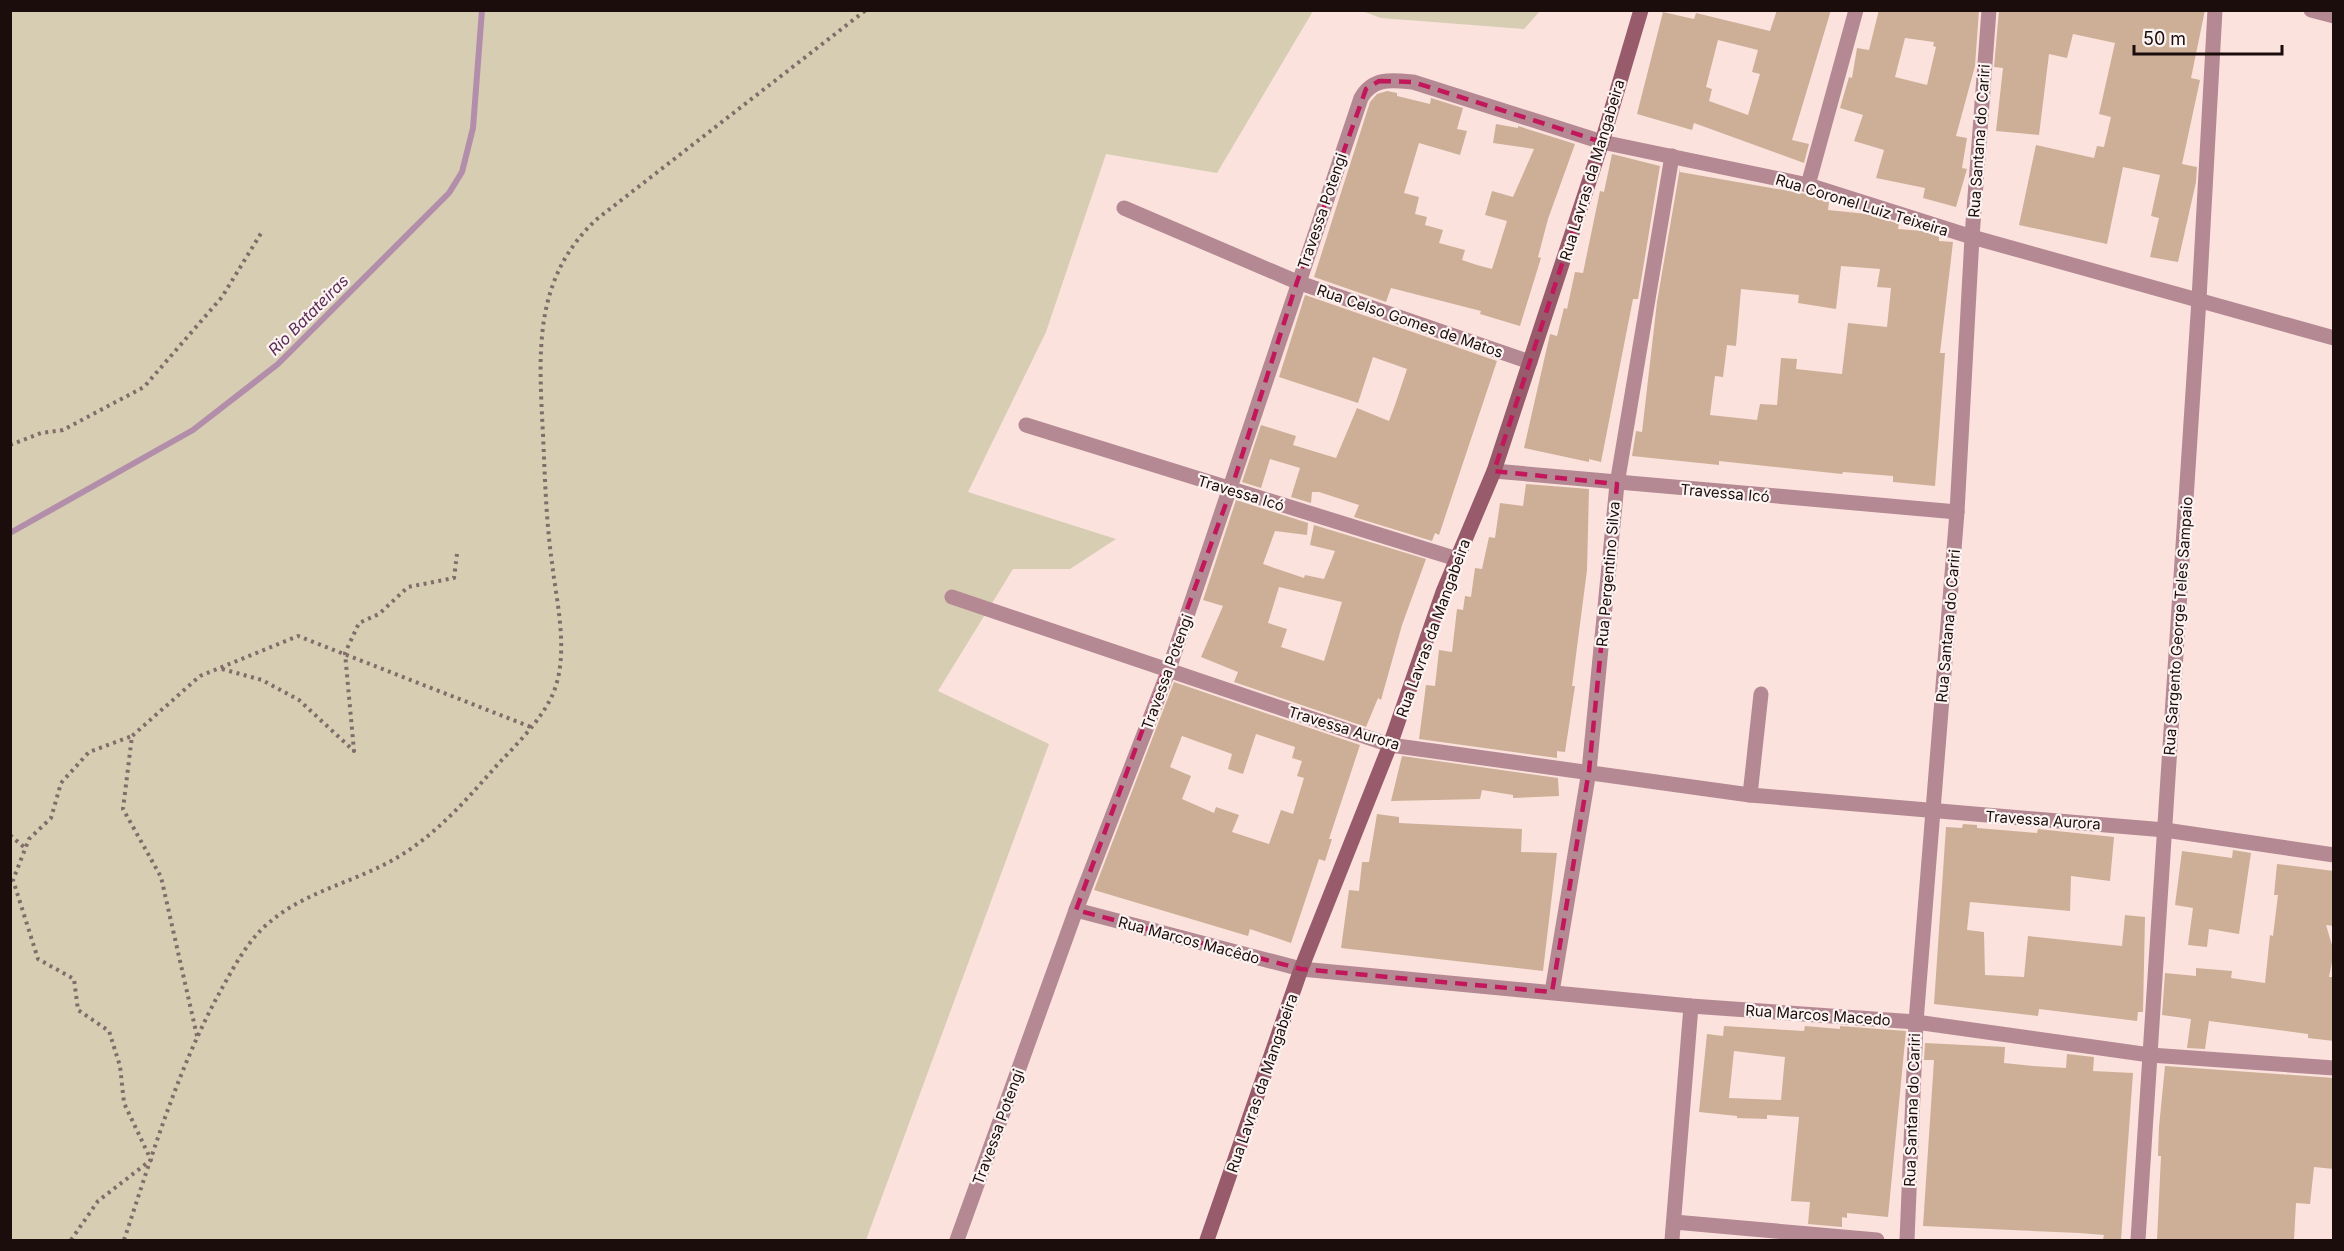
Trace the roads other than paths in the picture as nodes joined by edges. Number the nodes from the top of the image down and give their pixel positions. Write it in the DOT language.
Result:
graph roads {
  1 [pos="1641,10"];
  2 [pos="1856,10"];
  3 [pos="1989,10"];
  4 [pos="2215,10"];
  5 [pos="2311,10"];
  6 [pos="2334,16"];
  7 [pos="1361,98"];
  8 [pos="1602,142"];
  9 [pos="1672,156"];
  10 [pos="1808,185"];
  11 [pos="1124,208"];
  12 [pos="1972,237"];
  13 [pos="1297,282"];
  14 [pos="2199,299"];
  15 [pos="2334,338"];
  16 [pos="1530,362"];
  17 [pos="1026,425"];
  18 [pos="1494,471"];
  19 [pos="1617,484"];
  20 [pos="1231,490"];
  21 [pos="1957,512"];
  22 [pos="1457,559"];
  23 [pos="952,597"];
  24 [pos="1168,672"];
  25 [pos="1761,694"];
  26 [pos="1390,745"];
  27 [pos="1589,771"];
  28 [pos="1750,795"];
  29 [pos="1933,811"];
  30 [pos="2165,830"];
  31 [pos="2334,855"];
  32 [pos="1076,910"];
  33 [pos="1301,969"];
  34 [pos="1552,992"];
  35 [pos="1691,1006"];
  36 [pos="1916,1022"];
  37 [pos="2150,1055"];
  38 [pos="2334,1068"];
  39 [pos="1674,1222"];
  40 [pos="957,1240"];
  41 [pos="1207,1240"];
  42 [pos="1672,1240"];
  43 [pos="1877,1240"];
  44 [pos="1907,1240"];
  45 [pos="2138,1240"];
  1 -- 8 [label="street, Rua Lavras da Mangabeira"];
  2 -- 10 [label="street"];
  3 -- 12 [label="street, Rua Santana do Cariri"];
  4 -- 14 [label="street, Rua Sargento George Teles Sampaio"];
  5 -- 6 [label="street"];
  7 -- 8 [label="street, Rua Coronel Luiz Teixeira"];
  7 -- 13 [label="street, Travessa Potengi"];
  8 -- 9 [label="street, Rua Coronel Luiz Teixeira"];
  8 -- 16 [label="street, Rua Lavras da Mangabeira"];
  9 -- 10 [label="street, Rua Coronel Luiz Teixeira"];
  9 -- 19 [label="street, Rua Pergentino Silva"];
  10 -- 12 [label="street, Rua Coronel Luiz Teixeira"];
  11 -- 13 [label="street, Rua Celso Gomes de Matos"];
  12 -- 14 [label="street, Rua Coronel Luiz Teixeira"];
  12 -- 21 [label="street, Rua Santana do Cariri"];
  13 -- 16 [label="street, Rua Celso Gomes de Matos"];
  13 -- 20 [label="street, Travessa Potengi"];
  14 -- 15 [label="street, Rua Coronel Luiz Teixeira"];
  14 -- 30 [label="street, Rua Sargento George Teles Sampaio"];
  16 -- 18 [label="street, Rua Lavras da Mangabeira"];
  17 -- 20 [label="street, Travessa Icó"];
  18 -- 19 [label="street, Travessa Icó"];
  18 -- 22 [label="street, Rua Lavras da Mangabeira"];
  19 -- 21 [label="street, Travessa Icó"];
  19 -- 27 [label="street, Rua Pergentino Silva"];
  20 -- 22 [label="street, Travessa Icó"];
  20 -- 24 [label="street, Travessa Potengi"];
  21 -- 29 [label="street, Rua Santana do Cariri"];
  22 -- 26 [label="street, Rua Lavras da Mangabeira"];
  23 -- 24 [label="street, Travessa Aurora"];
  24 -- 26 [label="street, Travessa Aurora"];
  24 -- 32 [label="street, Travessa Potengi"];
  25 -- 28 [label="street"];
  26 -- 27 [label="street, Travessa Aurora"];
  26 -- 33 [label="street, Rua Lavras da Mangabeira"];
  27 -- 28 [label="street, Travessa Aurora"];
  27 -- 34 [label="street, Rua Pergentino Silva"];
  28 -- 29 [label="street, Travessa Aurora"];
  29 -- 30 [label="street, Travessa Aurora"];
  29 -- 36 [label="street, Rua Santana do Cariri"];
  30 -- 31 [label="street, Travessa Aurora"];
  30 -- 37 [label="street, Rua Sargento George Teles Sampaio"];
  32 -- 33 [label="street, Rua Marcos Macêdo"];
  32 -- 40 [label="street, Travessa Potengi"];
  33 -- 34 [label="street, Rua Marcos Macedo"];
  33 -- 41 [label="street, Rua Lavras da Mangabeira"];
  34 -- 35 [label="street, Rua Marcos Macedo"];
  35 -- 36 [label="street, Rua Marcos Macedo"];
  35 -- 39 [label="street"];
  36 -- 37 [label="street, Rua Marcos Macedo"];
  36 -- 44 [label="street, Rua Santana do Cariri"];
  37 -- 38 [label="street, Rua Marcos Macedo"];
  37 -- 45 [label="street, Rua Sargento George Teles Sampaio"];
  39 -- 42 [label="street"];
  39 -- 43 [label="street"];
}
